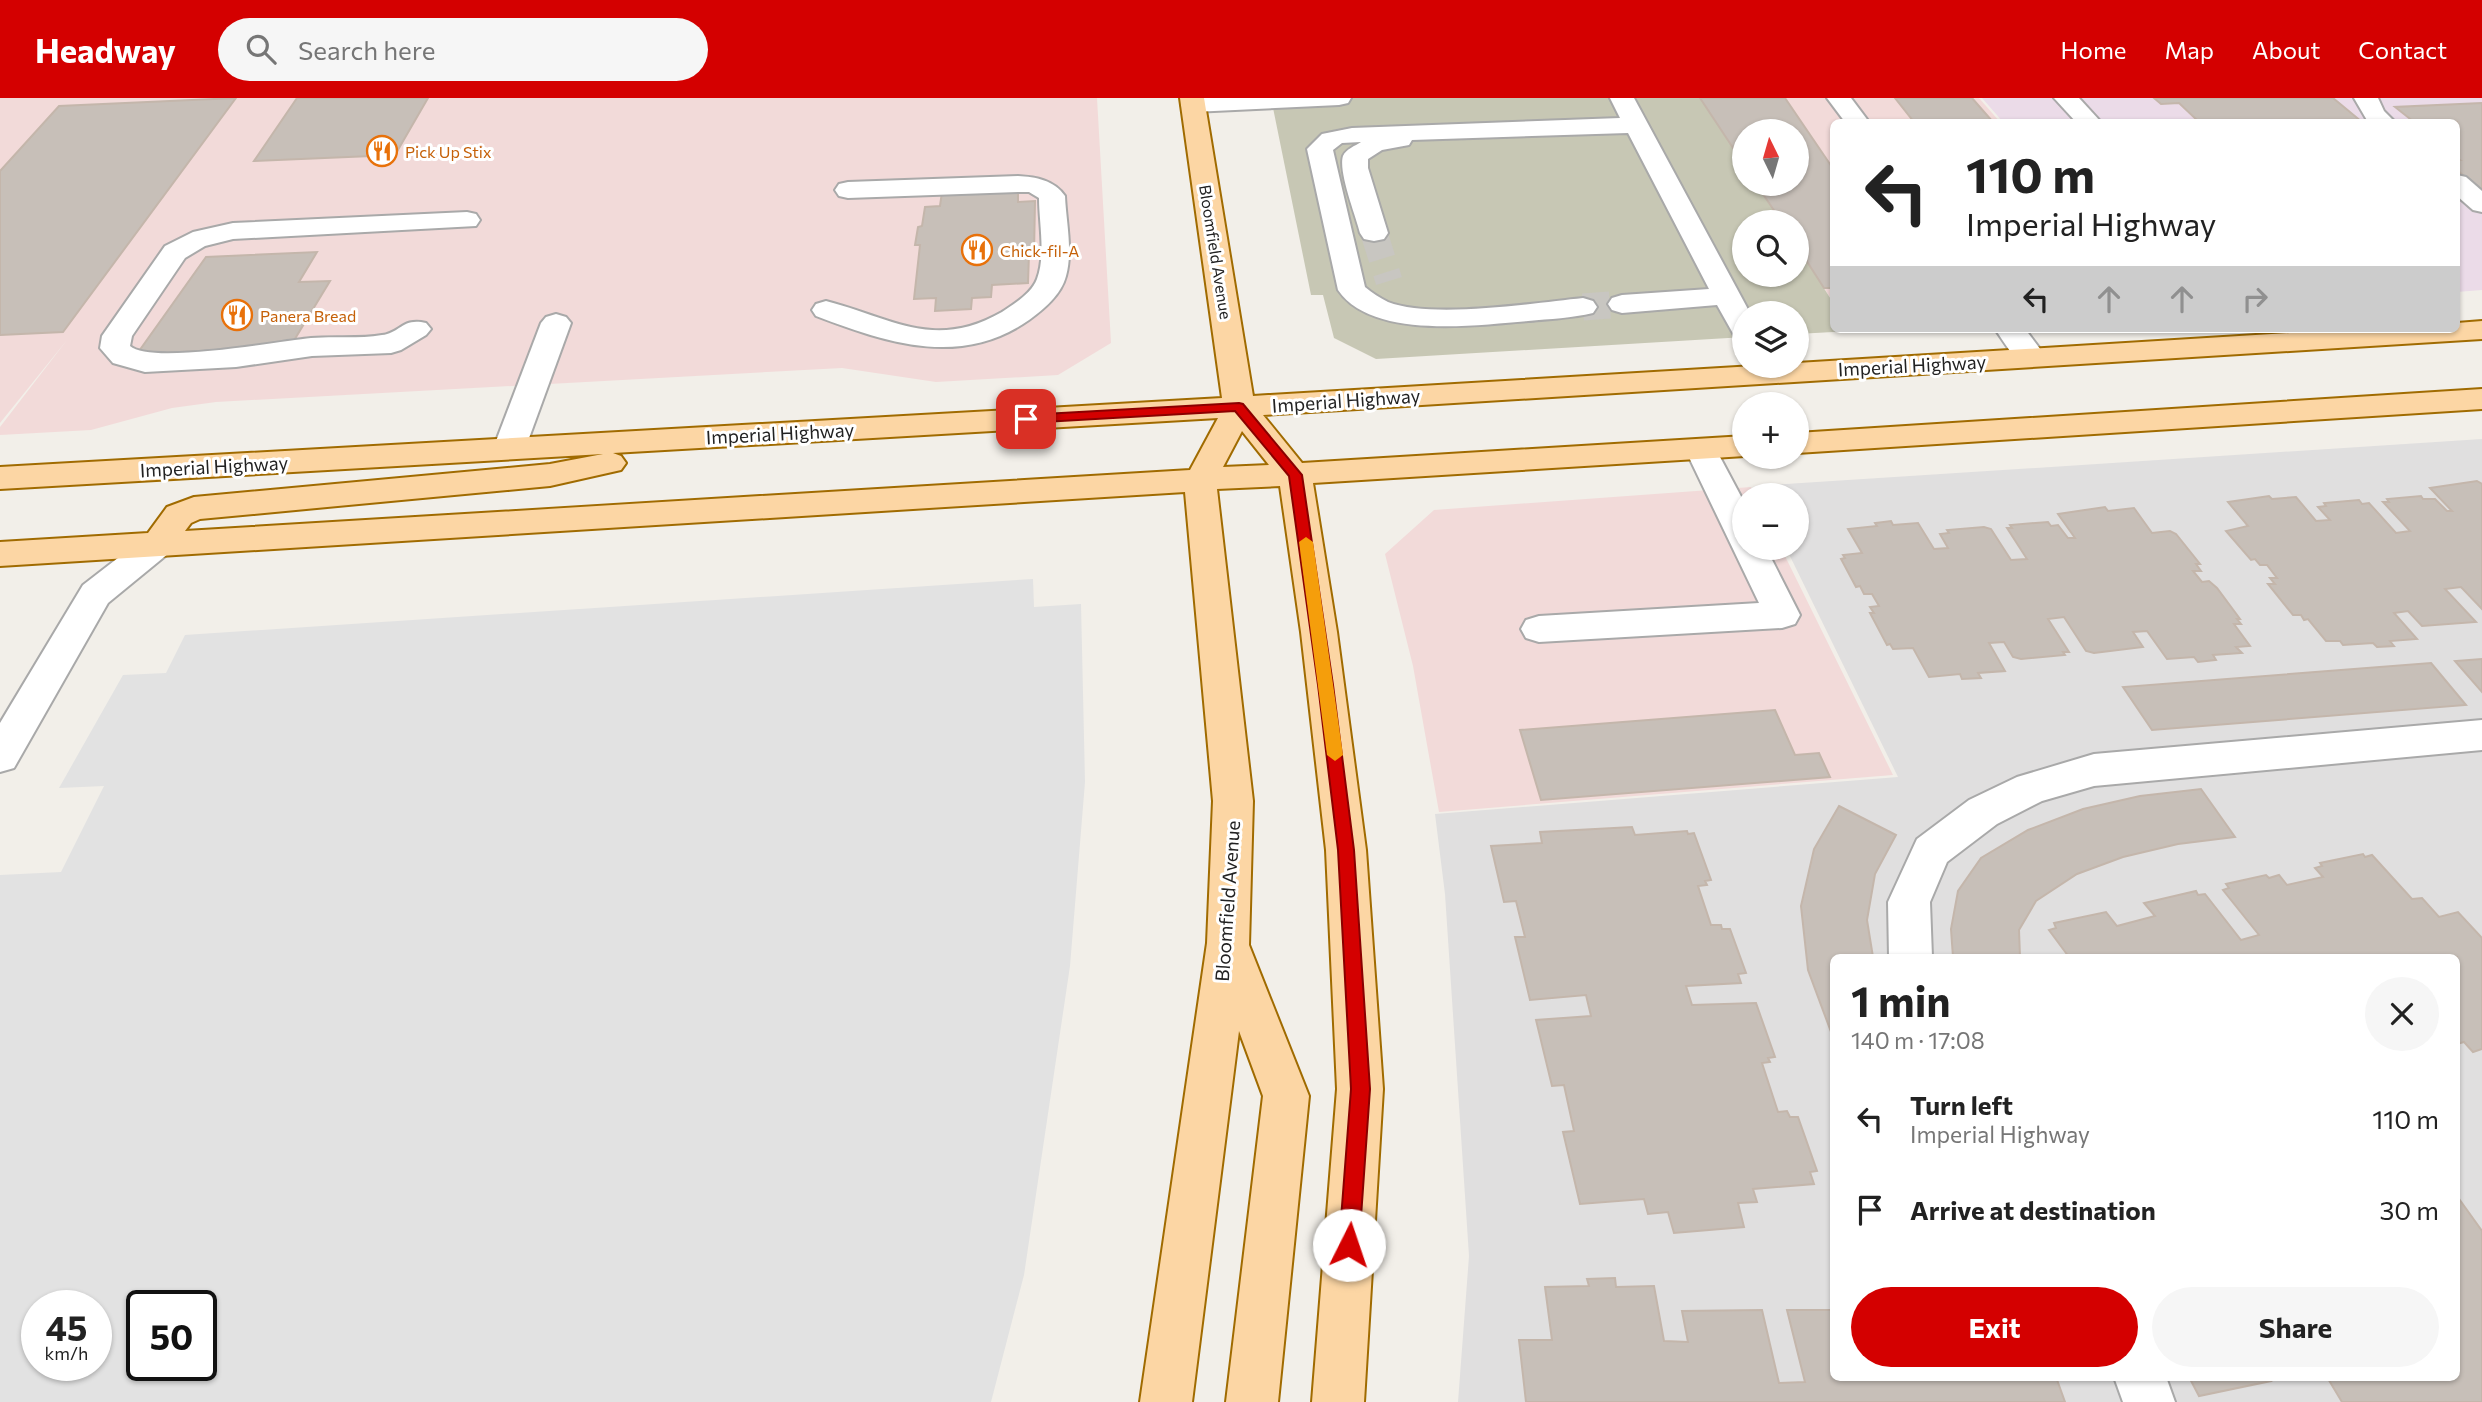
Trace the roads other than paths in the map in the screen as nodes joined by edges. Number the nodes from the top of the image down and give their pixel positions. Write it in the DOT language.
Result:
graph roads {
  1 [pos="1339,98"];
  2 [pos="1622,98"];
  3 [pos="1839,98"];
  4 [pos="2066,98"];
  5 [pos="2367,98"];
  6 [pos="1193,101"];
  7 [pos="1855,119"];
  8 [pos="2086,119"];
  9 [pos="2379,119"];
  10 [pos="1636,125"];
  11 [pos="1576,128"];
  12 [pos="2460,186"];
  13 [pos="848,190"];
  14 [pos="2482,204"];
  15 [pos="467,220"];
  16 [pos="1374,233"];
  17 [pos="1390,281"];
  18 [pos="1726,296"];
  19 [pos="1618,298"];
  20 [pos="1732,307"];
  21 [pos="826,310"];
  22 [pos="556,323"];
  23 [pos="416,329"];
  24 [pos="2482,330"];
  25 [pos="2460,331"];
  26 [pos="2013,333"];
  27 [pos="2363,333"];
  28 [pos="2284,335"];
  29 [pos="2032,358"];
  30 [pos="1809,368"];
  31 [pos="1732,372"];
  32 [pos="2482,399"];
  33 [pos="1239,407"];
  34 [pos="756,435"];
  35 [pos="1809,442"];
  36 [pos="1732,447"];
  37 [pos="509,449"];
  38 [pos="1701,449"];
  39 [pos="1296,475"];
  40 [pos="0,478"];
  41 [pos="1200,481"];
  42 [pos="1732,512"];
  43 [pos="157,545"];
  44 [pos="0,554"];
  45 [pos="1755,560"];
  46 [pos="1539,629"];
  47 [pos="2482,735"];
  48 [pos="0,757"];
  49 [pos="1227,943"];
  50 [pos="1910,954"];
  51 [pos="2141,1381"];
  52 [pos="1166,1402"];
  53 [pos="1252,1402"];
  54 [pos="1338,1402"];
  55 [pos="2149,1402"];
  1 -- 6 [label="lane"];
  2 -- 10 [label="lane"];
  3 -- 7 [label="lane"];
  4 -- 8 [label="lane"];
  5 -- 9 [label="lane"];
  6 -- 33 [label="main road, Bloomfield Avenue"];
  10 -- 11 [label="lane"];
  10 -- 18 [label="lane"];
  11 -- 16 [label="lane"];
  11 -- 17 [label="lane"];
  12 -- 14 [label="lane"];
  13 -- 21 [label="lane"];
  15 -- 23 [label="lane"];
  18 -- 19 [label="lane"];
  18 -- 20 [label="lane"];
  22 -- 37 [label="lane"];
  24 -- 25 [label="main road, Imperial Highway"];
  26 -- 29 [label="lane"];
  27 -- 28 [label="main road, Imperial Highway"];
  28 -- 29 [label="main road, Imperial Highway"];
  29 -- 30 [label="main road, Imperial Highway"];
  31 -- 33 [label="main road, Imperial Highway"];
  32 -- 35 [label="main road"];
  33 -- 34 [label="main road, Imperial Highway"];
  33 -- 39 [label="main road"];
  33 -- 41 [label="main road"];
  34 -- 37 [label="main road, Imperial Highway"];
  34 -- 43 [label="main road"];
  36 -- 38 [label="main road"];
  37 -- 40 [label="main road, Imperial Highway"];
  38 -- 39 [label="main road"];
  38 -- 42 [label="lane"];
  39 -- 41 [label="main road"];
  39 -- 54 [label="main road"];
  41 -- 43 [label="main road"];
  41 -- 49 [label="main road, Bloomfield Avenue"];
  43 -- 44 [label="main road"];
  43 -- 48 [label="lane"];
  45 -- 46 [label="lane"];
  47 -- 50 [label="lane"];
  49 -- 52 [label="main road, Bloomfield Avenue"];
  49 -- 53 [label="main road"];
  51 -- 55 [label="lane"];
}
